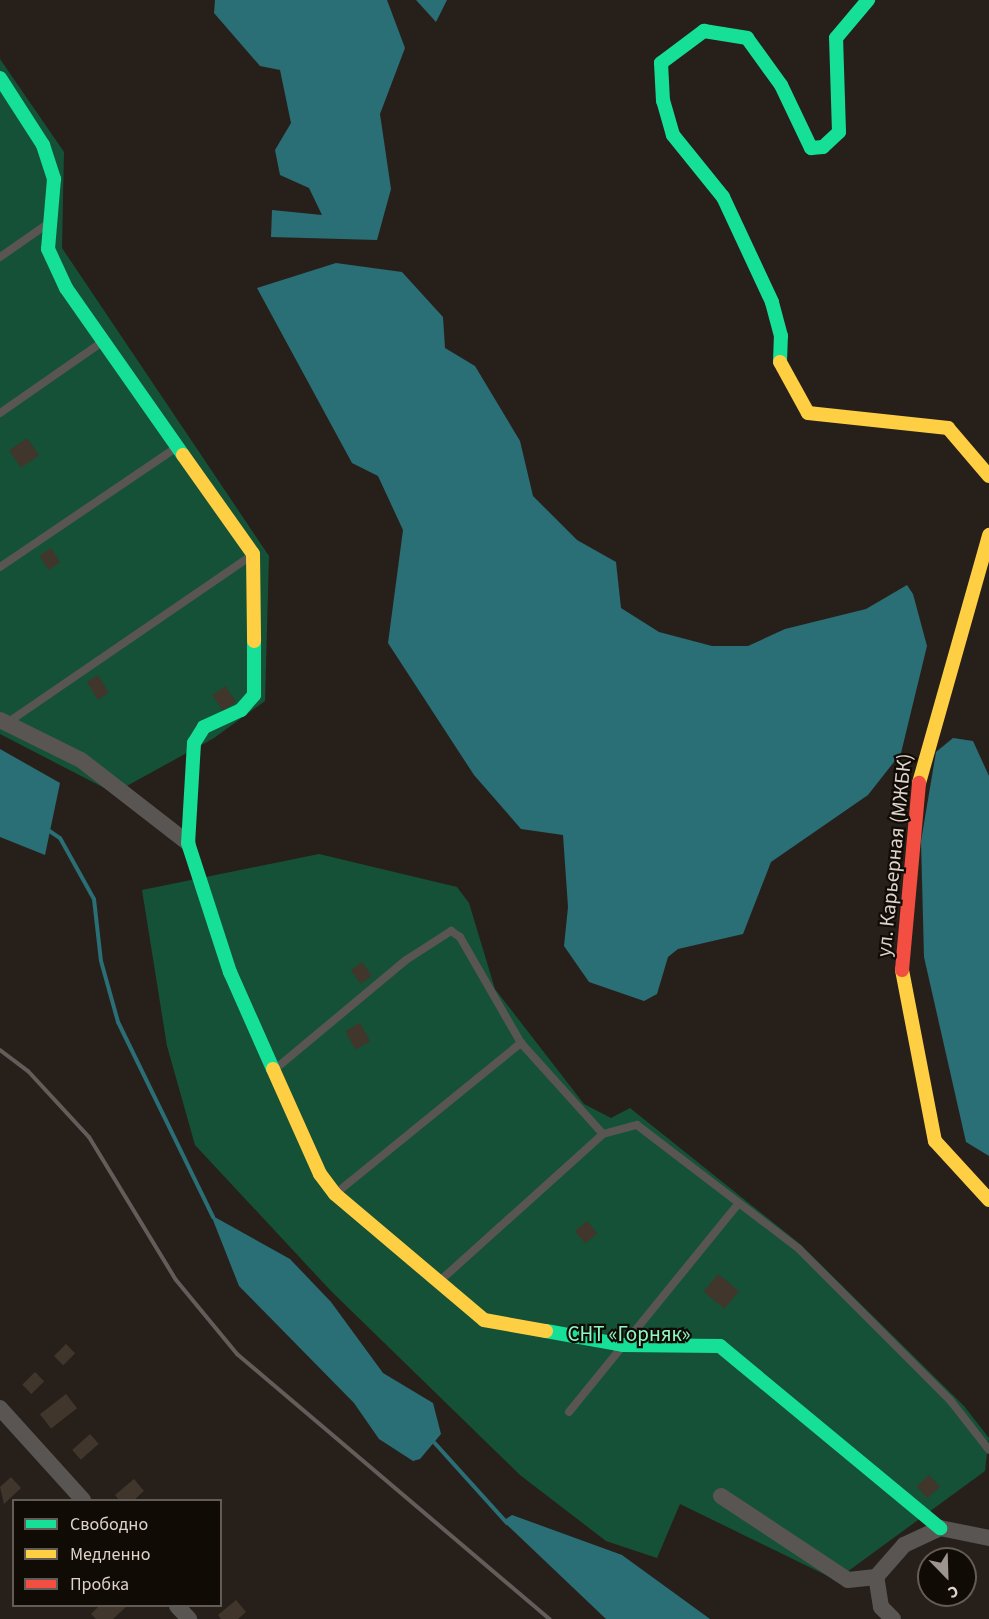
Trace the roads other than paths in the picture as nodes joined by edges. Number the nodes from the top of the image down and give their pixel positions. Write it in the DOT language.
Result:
graph roads {
  1 [pos="868,0"];
  2 [pos="0,78"];
  3 [pos="4,93"];
  4 [pos="54,220"];
  5 [pos="0,257"];
  6 [pos="105,340"];
  7 [pos="0,413"];
  8 [pos="181,445"];
  9 [pos="989,476"];
  10 [pos="989,535"];
  11 [pos="253,554"];
  12 [pos="0,567"];
  13 [pos="3,721"];
  14 [pos="188,843"];
  15 [pos="521,1042"];
  16 [pos="274,1071"];
  17 [pos="603,1134"];
  18 [pos="335,1194"];
  19 [pos="989,1200"];
  20 [pos="740,1203"];
  21 [pos="440,1281"];
  22 [pos="623,1345"];
  23 [pos="0,1408"];
  24 [pos="569,1412"];
  25 [pos="989,1450"];
  26 [pos="721,1496"];
  27 [pos="82,1499"];
  28 [pos="940,1528"];
  29 [pos="989,1538"];
  30 [pos="876,1577"];
  31 [pos="179,1607"];
  32 [pos="189,1619"];
  33 [pos="893,1619"];
  1 -- 9 [label="street"];
  2 -- 3 [label="street"];
  3 -- 4 [label="street"];
  4 -- 5 [label="lane"];
  4 -- 6 [label="street"];
  6 -- 7 [label="lane"];
  6 -- 8 [label="street"];
  8 -- 11 [label="street"];
  8 -- 12 [label="lane"];
  10 -- 19 [label="street, ул. Карьерная (МЖБК)"];
  11 -- 13 [label="lane"];
  11 -- 14 [label="street"];
  13 -- 14 [label="street"];
  14 -- 16 [label="street"];
  15 -- 16 [label="lane"];
  15 -- 17 [label="lane"];
  15 -- 18 [label="lane"];
  16 -- 18 [label="street"];
  17 -- 20 [label="lane"];
  17 -- 21 [label="lane"];
  18 -- 21 [label="street"];
  20 -- 22 [label="lane"];
  20 -- 25 [label="lane"];
  21 -- 22 [label="street"];
  22 -- 24 [label="lane"];
  22 -- 28 [label="street"];
  23 -- 27 [label="street"];
  26 -- 30 [label="street"];
  28 -- 29 [label="street"];
  28 -- 30 [label="street"];
  30 -- 33 [label="street"];
  31 -- 32 [label="street"];
}
